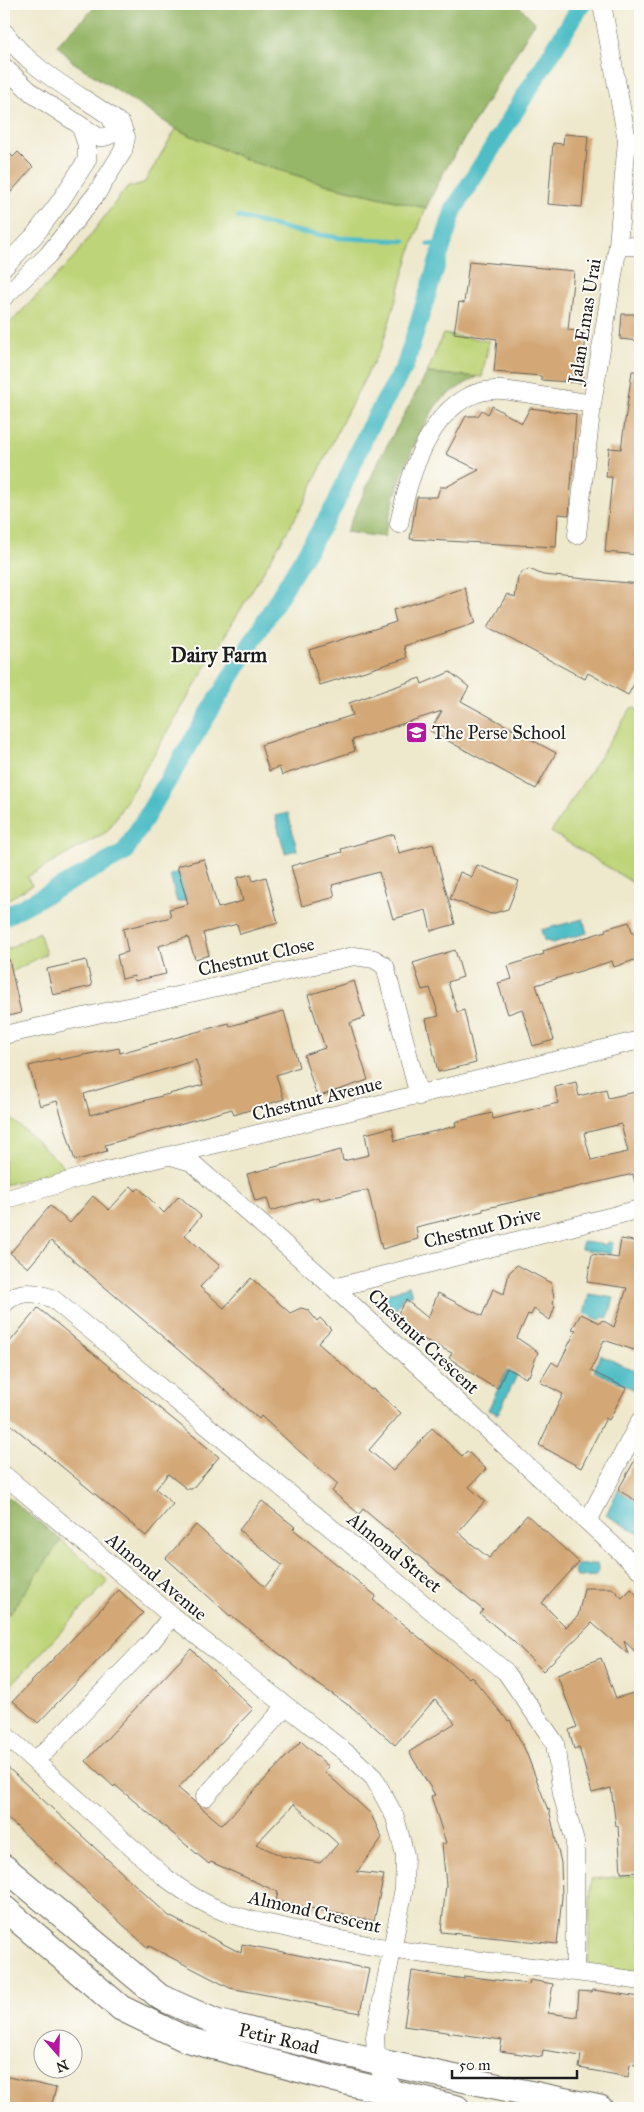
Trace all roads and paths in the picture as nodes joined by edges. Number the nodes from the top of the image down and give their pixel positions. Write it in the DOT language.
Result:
graph roads {
  1 [pos="602,4"];
  2 [pos="4,32"];
  3 [pos="4,67"];
  4 [pos="110,116"];
  5 [pos="80,125"];
  6 [pos="618,245"];
  7 [pos="640,247"];
  8 [pos="4,267"];
  9 [pos="4,296"];
  10 [pos="592,404"];
  11 [pos="399,524"];
  12 [pos="577,535"];
  13 [pos="4,1035"];
  14 [pos="640,1040"];
  15 [pos="419,1096"];
  16 [pos="171,1156"];
  17 [pos="4,1200"];
  18 [pos="640,1209"];
  19 [pos="334,1288"];
  20 [pos="4,1304"];
  21 [pos="640,1420"];
  22 [pos="4,1475"];
  23 [pos="588,1521"];
  24 [pos="640,1570"];
  25 [pos="172,1616"];
  26 [pos="286,1706"];
  27 [pos="4,1734"];
  28 [pos="34,1759"];
  29 [pos="205,1797"];
  30 [pos="4,1867"];
  31 [pos="4,1908"];
  32 [pos="392,1950"];
  33 [pos="575,1971"];
  34 [pos="640,1981"];
  35 [pos="376,2061"];
  36 [pos="334,2079"];
  37 [pos="407,2097"];
  38 [pos="457,2108"];
  39 [pos="600,2108"];
  1 -- 6 [label="street, Jalan Emas Urai"];
  2 -- 4 [label="street"];
  3 -- 5 [label="street"];
  4 -- 5 [label="street"];
  4 -- 9 [label="street"];
  5 -- 8 [label="street"];
  6 -- 7 [label="street"];
  6 -- 10 [label="street, Jalan Emas Urai"];
  10 -- 11 [label="street, Jalan Emas Urai"];
  10 -- 12 [label="street, Jalan Emas Urai"];
  13 -- 15 [label="street, Chestnut Close"];
  14 -- 15 [label="street, Chestnut Avenue"];
  15 -- 16 [label="street, Chestnut Avenue"];
  16 -- 17 [label="street, Chestnut Avenue"];
  16 -- 19 [label="street, Chestnut Crescent"];
  18 -- 19 [label="street, Chestnut Drive"];
  19 -- 23 [label="street, Chestnut Crescent"];
  20 -- 33 [label="street, Almond Street"];
  21 -- 23 [label="street"];
  22 -- 25 [label="street, Almond Avenue"];
  23 -- 24 [label="street, Chestnut Crescent"];
  25 -- 26 [label="street, Almond Avenue"];
  25 -- 28 [label="street"];
  26 -- 29 [label="street"];
  26 -- 32 [label="street, Almond Avenue"];
  27 -- 28 [label="street, Almond Crescent"];
  28 -- 32 [label="street, Almond Crescent"];
  30 -- 35 [label="main road, Petir Road"];
  31 -- 36 [label="main road, Petir Road"];
  32 -- 33 [label="street, Almond Crescent"];
  32 -- 35 [label="street, Almond Avenue"];
  33 -- 34 [label="street, Almond Crescent"];
  35 -- 36 [label="street"];
  35 -- 37 [label="street, Almond Avenue"];
  35 -- 39 [label="main road, Petir Road"];
  36 -- 37 [label="main road, Petir Road"];
  37 -- 38 [label="main road, Petir Road"];
}
